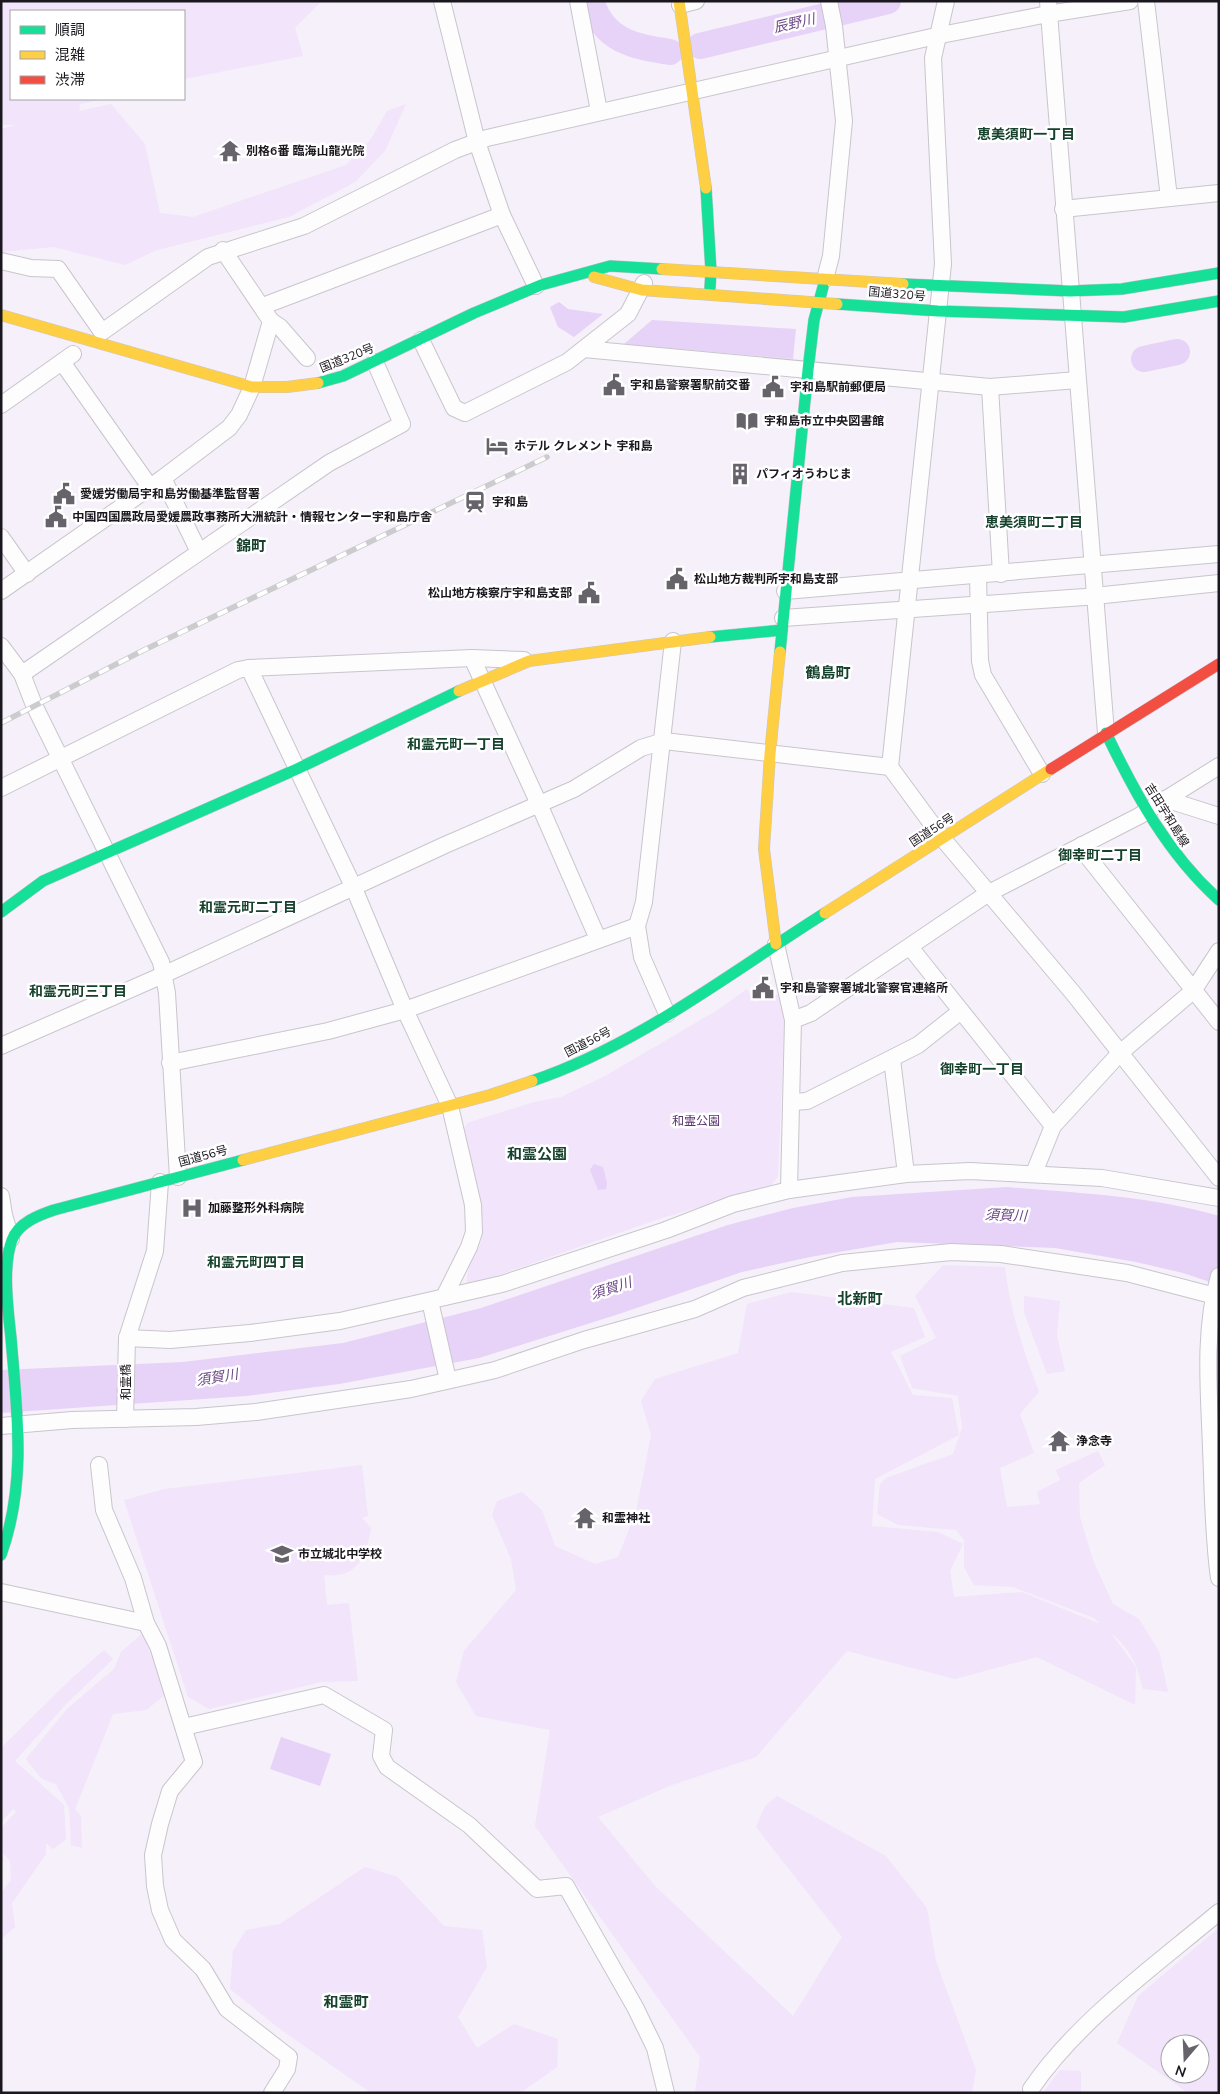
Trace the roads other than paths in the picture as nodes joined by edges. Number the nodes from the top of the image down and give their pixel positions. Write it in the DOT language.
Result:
graph roads {
  1 [pos="442,1"];
  2 [pos="578,1"];
  3 [pos="946,1"];
  4 [pos="1130,1"];
  5 [pos="1146,1"];
  6 [pos="685,2"];
  7 [pos="830,4"];
  8 [pos="1048,8"];
  9 [pos="936,36"];
  10 [pos="837,60"];
  11 [pos="692,91"];
  12 [pos="599,111"];
  13 [pos="487,138"];
  14 [pos="1219,194"];
  15 [pos="1169,198"];
  16 [pos="1063,209"];
  17 [pos="502,215"];
  18 [pos="223,250"];
  19 [pos="1,261"];
  20 [pos="648,268"];
  21 [pos="711,271"];
  22 [pos="575,273"];
  23 [pos="1219,273"];
  24 [pos="825,279"];
  25 [pos="536,286"];
  26 [pos="942,286"];
  27 [pos="642,290"];
  28 [pos="1070,291"];
  29 [pos="710,294"];
  30 [pos="1219,300"];
  31 [pos="819,302"];
  32 [pos="263,306"];
  33 [pos="938,312"];
  34 [pos="1,316"];
  35 [pos="1071,317"];
  36 [pos="271,321"];
  37 [pos="422,340"];
  38 [pos="584,349"];
  39 [pos="307,358"];
  40 [pos="375,362"];
  41 [pos="808,370"];
  42 [pos="1077,380"];
  43 [pos="931,382"];
  44 [pos="252,387"];
  45 [pos="990,388"];
  46 [pos="1,405"];
  47 [pos="157,482"];
  48 [pos="1,537"];
  49 [pos="199,552"];
  50 [pos="1219,554"];
  51 [pos="1092,566"];
  52 [pos="27,574"];
  53 [pos="1001,574"];
  54 [pos="978,576"];
  55 [pos="909,581"];
  56 [pos="1219,583"];
  57 [pos="1,591"];
  58 [pos="785,591"];
  59 [pos="1095,596"];
  60 [pos="978,605"];
  61 [pos="906,610"];
  62 [pos="782,624"];
  63 [pos="673,641"];
  64 [pos="1,646"];
  65 [pos="472,658"];
  66 [pos="529,660"];
  67 [pos="1219,664"];
  68 [pos="249,668"];
  69 [pos="22,674"];
  70 [pos="482,682"];
  71 [pos="1106,733"];
  72 [pos="664,741"];
  73 [pos="770,754"];
  74 [pos="60,758"];
  75 [pos="1219,766"];
  76 [pos="890,767"];
  77 [pos="297,768"];
  78 [pos="1042,774"];
  79 [pos="1,788"];
  80 [pos="1165,799"];
  81 [pos="539,804"];
  82 [pos="1146,812"];
  83 [pos="1219,816"];
  84 [pos="943,839"];
  85 [pos="1082,845"];
  86 [pos="107,853"];
  87 [pos="353,886"];
  88 [pos="987,894"];
  89 [pos="1219,900"];
  90 [pos="1,912"];
  91 [pos="637,926"];
  92 [pos="598,939"];
  93 [pos="776,944"];
  94 [pos="910,947"];
  95 [pos="1219,951"];
  96 [pos="163,975"];
  97 [pos="1193,991"];
  98 [pos="405,1010"];
  99 [pos="961,1011"];
  100 [pos="667,1014"];
  101 [pos="793,1020"];
  102 [pos="1219,1022"];
  103 [pos="1,1046"];
  104 [pos="1120,1054"];
  105 [pos="892,1059"];
  106 [pos="170,1063"];
  107 [pos="793,1102"];
  108 [pos="450,1106"];
  109 [pos="1053,1126"];
  110 [pos="1034,1173"];
  111 [pos="906,1174"];
  112 [pos="178,1177"];
  113 [pos="1219,1178"];
  114 [pos="160,1182"];
  115 [pos="788,1190"];
  116 [pos="1,1196"];
  117 [pos="1219,1198"];
  118 [pos="6,1240"];
  119 [pos="1217,1288"];
  120 [pos="436,1303"];
  121 [pos="126,1345"];
  122 [pos="447,1374"];
  123 [pos="126,1416"];
  124 [pos="18,1418"];
  125 [pos="1,1426"];
  126 [pos="99,1465"];
  127 [pos="1,1555"];
  128 [pos="1219,1578"];
  129 [pos="1,1592"];
  130 [pos="146,1623"];
  131 [pos="184,1728"];
  132 [pos="1219,1912"];
  133 [pos="1031,2088"];
  134 [pos="272,2093"];
  135 [pos="666,2093"];
  1 -- 13 [label="street"];
  2 -- 12 [label="street"];
  3 -- 9 [label="street"];
  4 -- 8 [label="street"];
  5 -- 15 [label="street"];
  6 -- 11 [label="main road"];
  7 -- 10 [label="street"];
  8 -- 9 [label="street"];
  8 -- 16 [label="street"];
  9 -- 10 [label="street"];
  9 -- 26 [label="street"];
  10 -- 11 [label="street"];
  10 -- 24 [label="street"];
  11 -- 12 [label="street"];
  11 -- 21 [label="main road"];
  12 -- 13 [label="street"];
  13 -- 17 [label="street"];
  13 -- 18 [label="street"];
  14 -- 15 [label="street"];
  15 -- 16 [label="street"];
  16 -- 28 [label="street"];
  17 -- 25 [label="street"];
  17 -- 32 [label="street"];
  18 -- 19 [label="street"];
  18 -- 32 [label="street"];
  20 -- 21 [label="main road, 国道320号"];
  20 -- 22 [label="main road, 国道320号"];
  20 -- 27 [label="street"];
  21 -- 24 [label="main road, 国道320号"];
  21 -- 29 [label="main road"];
  22 -- 25 [label="main road, 国道320号"];
  22 -- 27 [label="main road, 国道320号"];
  23 -- 28 [label="main road, 国道320号"];
  24 -- 26 [label="main road, 国道320号"];
  24 -- 31 [label="main road"];
  25 -- 37 [label="main road, 国道320号"];
  26 -- 28 [label="main road, 国道320号"];
  26 -- 33 [label="street"];
  27 -- 29 [label="main road, 国道320号"];
  27 -- 38 [label="street"];
  28 -- 35 [label="street"];
  29 -- 31 [label="main road, 国道320号"];
  30 -- 35 [label="main road, 国道320号"];
  31 -- 33 [label="main road, 国道320号"];
  31 -- 41 [label="main road"];
  32 -- 36 [label="street"];
  33 -- 35 [label="main road, 国道320号"];
  33 -- 43 [label="street"];
  34 -- 44 [label="main road, 国道320号"];
  35 -- 42 [label="street"];
  36 -- 39 [label="street"];
  36 -- 44 [label="street"];
  37 -- 38 [label="street"];
  37 -- 40 [label="main road, 国道320号"];
  38 -- 41 [label="street"];
  40 -- 44 [label="main road, 国道320号"];
  40 -- 49 [label="street"];
  41 -- 43 [label="street"];
  41 -- 58 [label="main road"];
  42 -- 45 [label="street"];
  42 -- 51 [label="street"];
  43 -- 45 [label="street"];
  43 -- 55 [label="street"];
  44 -- 47 [label="street"];
  45 -- 53 [label="street"];
  46 -- 47 [label="street"];
  47 -- 49 [label="street"];
  47 -- 52 [label="street"];
  48 -- 52 [label="street"];
  49 -- 69 [label="street"];
  50 -- 51 [label="street"];
  51 -- 53 [label="street"];
  51 -- 59 [label="street"];
  52 -- 57 [label="street"];
  53 -- 54 [label="street"];
  54 -- 55 [label="street"];
  54 -- 60 [label="street"];
  55 -- 58 [label="street"];
  55 -- 61 [label="street"];
  56 -- 59 [label="street"];
  58 -- 62 [label="main road"];
  59 -- 60 [label="street"];
  59 -- 71 [label="street"];
  60 -- 61 [label="street"];
  60 -- 78 [label="street"];
  61 -- 62 [label="street"];
  61 -- 76 [label="street"];
  62 -- 63 [label="main road"];
  62 -- 73 [label="main road"];
  63 -- 66 [label="main road"];
  63 -- 72 [label="street"];
  64 -- 69 [label="street"];
  65 -- 66 [label="street"];
  65 -- 68 [label="street"];
  65 -- 70 [label="street"];
  66 -- 70 [label="main road"];
  67 -- 71 [label="main road, 国道56号"];
  68 -- 74 [label="street"];
  68 -- 77 [label="street"];
  69 -- 74 [label="street"];
  70 -- 77 [label="main road"];
  70 -- 81 [label="street"];
  71 -- 78 [label="main road, 国道56号"];
  71 -- 82 [label="main road, 吉田宇和島線"];
  72 -- 73 [label="street"];
  72 -- 81 [label="street"];
  72 -- 91 [label="street"];
  73 -- 76 [label="street"];
  73 -- 93 [label="main road"];
  74 -- 79 [label="street"];
  74 -- 86 [label="street"];
  75 -- 80 [label="street"];
  76 -- 84 [label="street"];
  77 -- 86 [label="main road"];
  77 -- 87 [label="street"];
  78 -- 84 [label="main road, 国道56号"];
  80 -- 82 [label="street"];
  80 -- 83 [label="street"];
  81 -- 87 [label="street"];
  81 -- 92 [label="street"];
  82 -- 85 [label="street"];
  82 -- 89 [label="main road, 吉田宇和島線"];
  84 -- 88 [label="street"];
  84 -- 93 [label="main road, 国道56号"];
  85 -- 88 [label="street"];
  85 -- 97 [label="street"];
  86 -- 90 [label="main road"];
  86 -- 96 [label="street"];
  87 -- 96 [label="street"];
  87 -- 98 [label="street"];
  88 -- 94 [label="street"];
  88 -- 104 [label="street"];
  91 -- 92 [label="street"];
  91 -- 100 [label="street"];
  92 -- 98 [label="street"];
  93 -- 100 [label="main road, 国道56号"];
  93 -- 101 [label="street"];
  94 -- 99 [label="street"];
  94 -- 101 [label="street"];
  95 -- 97 [label="street"];
  96 -- 103 [label="street"];
  96 -- 106 [label="street"];
  97 -- 102 [label="street"];
  97 -- 104 [label="street"];
  98 -- 106 [label="street"];
  98 -- 108 [label="street"];
  99 -- 105 [label="street"];
  99 -- 109 [label="street"];
  100 -- 108 [label="main road, 国道56号"];
  101 -- 107 [label="street"];
  104 -- 109 [label="street"];
  104 -- 113 [label="street"];
  105 -- 107 [label="street"];
  105 -- 111 [label="street"];
  106 -- 112 [label="street"];
  107 -- 115 [label="street"];
  108 -- 112 [label="main road, 国道56号"];
  108 -- 120 [label="street"];
  109 -- 110 [label="street"];
  110 -- 111 [label="street"];
  110 -- 117 [label="street"];
  111 -- 115 [label="street"];
  112 -- 114 [label="main road, 国道56号"];
  114 -- 118 [label="main road, 国道56号"];
  114 -- 121 [label="street, 和霊橋"];
  115 -- 120 [label="street"];
  116 -- 118 [label="street"];
  118 -- 124 [label="main road"];
  119 -- 122 [label="street"];
  119 -- 128 [label="street"];
  120 -- 121 [label="street"];
  120 -- 122 [label="street"];
  121 -- 123 [label="street, 和霊橋"];
  122 -- 123 [label="street"];
  123 -- 124 [label="street"];
  124 -- 125 [label="street"];
  124 -- 127 [label="main road"];
  126 -- 130 [label="street"];
  129 -- 130 [label="street"];
  130 -- 131 [label="street"];
  131 -- 134 [label="street"];
  131 -- 135 [label="street"];
  132 -- 133 [label="street"];
}
